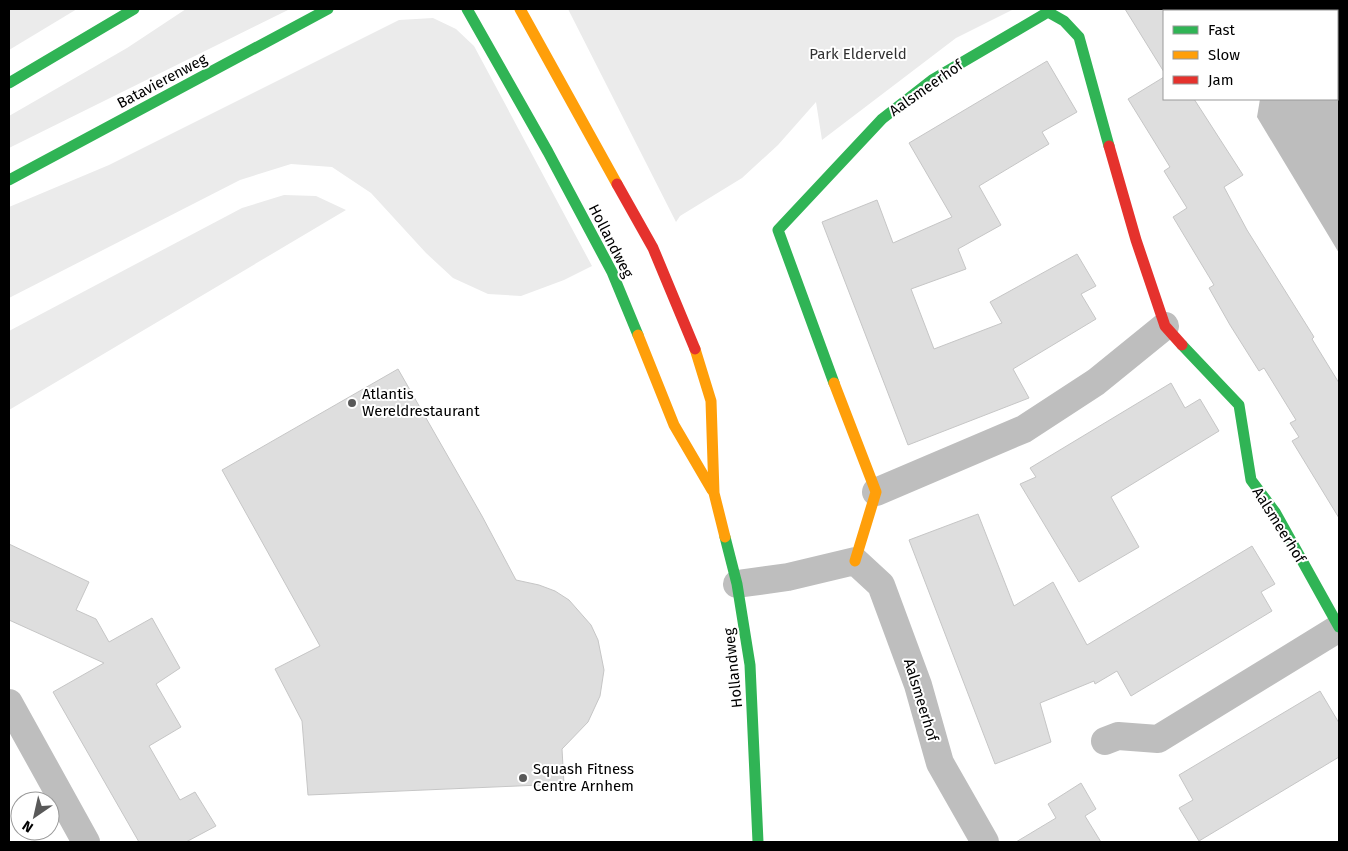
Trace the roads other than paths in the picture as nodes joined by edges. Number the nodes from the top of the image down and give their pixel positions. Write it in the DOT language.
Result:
graph roads {
  1 [pos="134,9"];
  2 [pos="328,9"];
  3 [pos="467,9"];
  4 [pos="520,9"];
  5 [pos="9,83"];
  6 [pos="9,180"];
  7 [pos="1165,326"];
  8 [pos="876,492"];
  9 [pos="714,493"];
  10 [pos="855,561"];
  11 [pos="737,584"];
  12 [pos="1339,627"];
  13 [pos="9,703"];
  14 [pos="1105,741"];
  15 [pos="86,842"];
  16 [pos="758,842"];
  17 [pos="985,842"];
  1 -- 5 [label="street"];
  2 -- 6 [label="street, Batavierenweg"];
  3 -- 9 [label="street, Hollandweg"];
  4 -- 9 [label="street, Hollandweg"];
  7 -- 8 [label="street"];
  7 -- 8 [label="street, Aalsmeerhof"];
  7 -- 12 [label="street, Aalsmeerhof"];
  8 -- 10 [label="street"];
  9 -- 11 [label="street, Hollandweg"];
  10 -- 11 [label="street"];
  10 -- 17 [label="street, Aalsmeerhof"];
  11 -- 16 [label="street, Hollandweg"];
  12 -- 14 [label="street, Aalsmeerhof"];
  13 -- 15 [label="street"];
}
